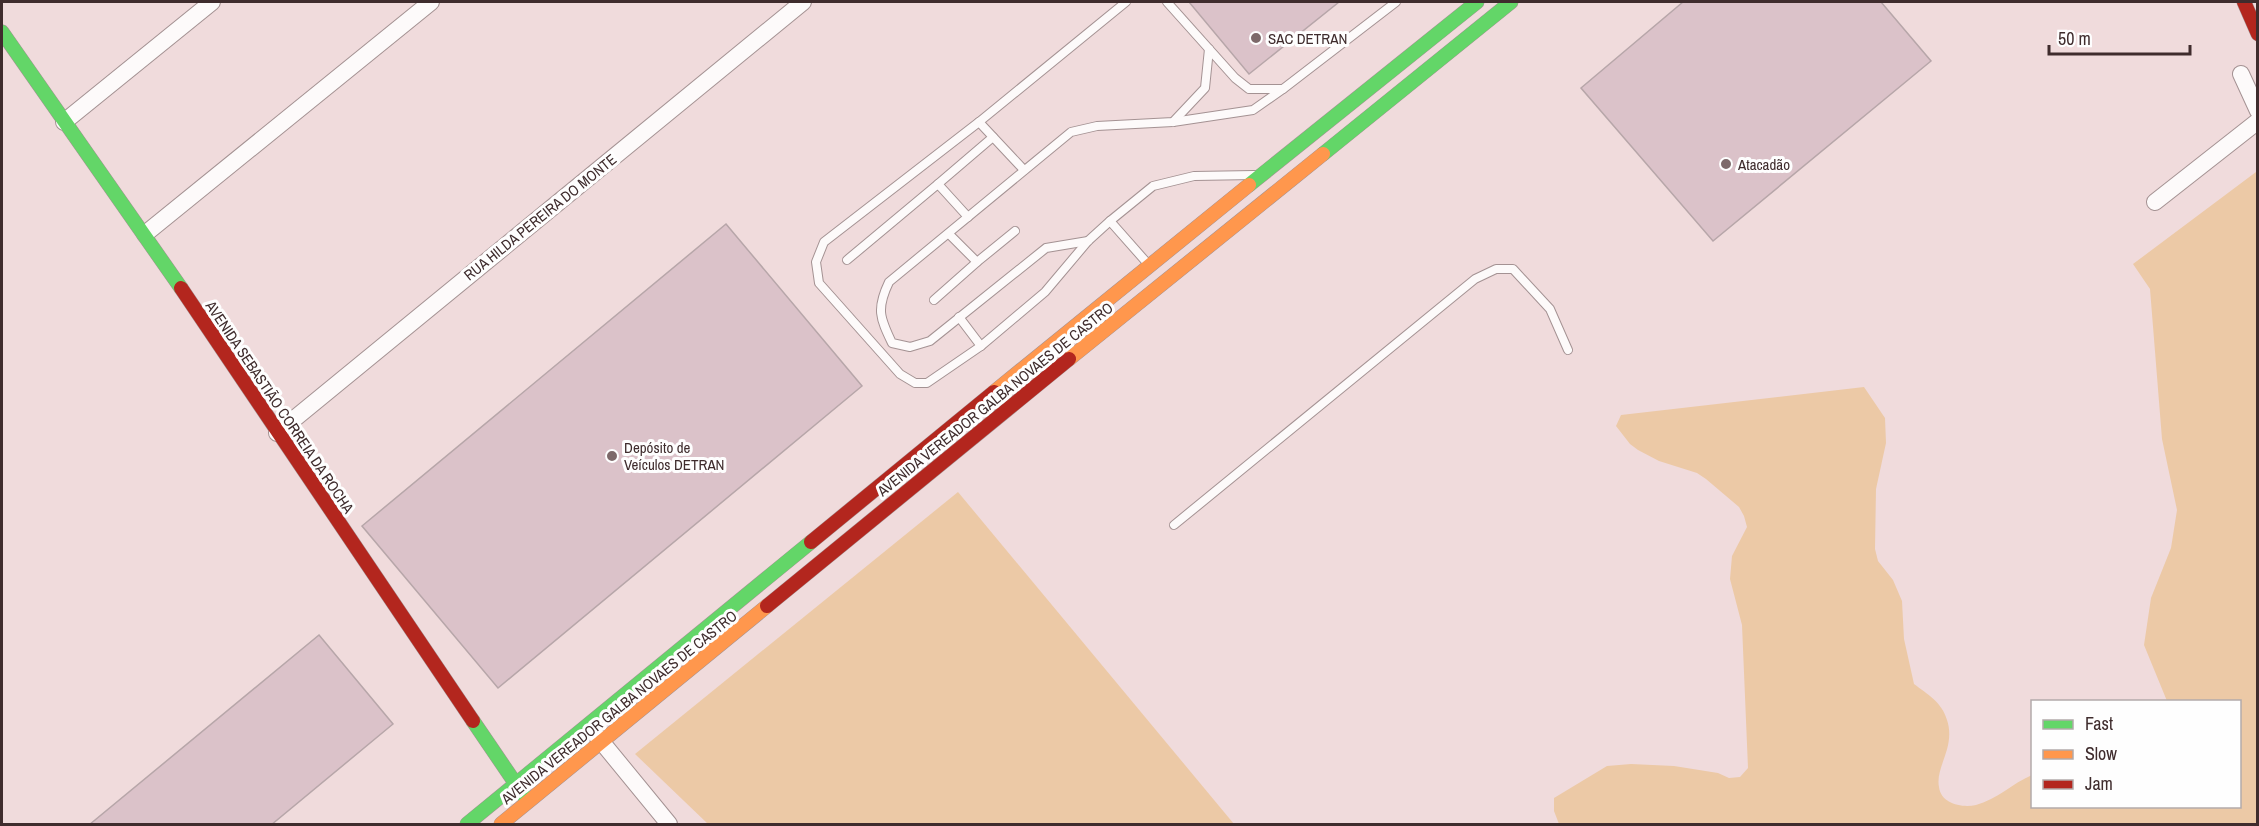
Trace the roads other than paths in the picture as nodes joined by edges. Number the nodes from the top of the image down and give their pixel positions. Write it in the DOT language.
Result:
graph roads {
  1 [pos="212,2"];
  2 [pos="431,2"];
  3 [pos="803,2"];
  4 [pos="1126,2"];
  5 [pos="1167,2"];
  6 [pos="1396,2"];
  7 [pos="1477,2"];
  8 [pos="1511,2"];
  9 [pos="2244,2"];
  10 [pos="2,32"];
  11 [pos="2258,34"];
  12 [pos="1209,49"];
  13 [pos="2241,74"];
  14 [pos="1283,89"];
  15 [pos="2258,111"];
  16 [pos="2258,121"];
  17 [pos="64,122"];
  18 [pos="979,122"];
  19 [pos="1173,122"];
  20 [pos="993,137"];
  21 [pos="1023,170"];
  22 [pos="1261,175"];
  23 [pos="938,184"];
  24 [pos="2155,202"];
  25 [pos="968,217"];
  26 [pos="1110,221"];
  27 [pos="1015,231"];
  28 [pos="145,234"];
  29 [pos="949,234"];
  30 [pos="1088,241"];
  31 [pos="847,260"];
  32 [pos="977,262"];
  33 [pos="1149,265"];
  34 [pos="1164,282"];
  35 [pos="934,300"];
  36 [pos="959,317"];
  37 [pos="981,346"];
  38 [pos="1568,350"];
  39 [pos="277,433"];
  40 [pos="1174,525"];
  41 [pos="588,725"];
  42 [pos="602,743"];
  43 [pos="515,785"];
  44 [pos="528,803"];
  45 [pos="467,825"];
  46 [pos="501,825"];
  47 [pos="669,825"];
  1 -- 17 [label="street"];
  2 -- 28 [label="street"];
  3 -- 39 [label="street, RUA HILDA PEREIRA DO MONTE"];
  4 -- 18 [label="lane"];
  5 -- 12 [label="lane"];
  6 -- 14 [label="lane"];
  7 -- 22 [label="main road, AVENIDA VEREADOR GALBA NOVAES DE CASTRO"];
  8 -- 34 [label="main road, AVENIDA VEREADOR GALBA NOVAES DE CASTRO"];
  9 -- 11 [label="main road"];
  10 -- 17 [label="main road, AVENIDA SEBASTIÃO CORREIA DA ROCHA"];
  12 -- 14 [label="lane"];
  12 -- 19 [label="lane"];
  13 -- 15 [label="street"];
  14 -- 19 [label="lane"];
  16 -- 24 [label="street"];
  17 -- 28 [label="main road, AVENIDA SEBASTIÃO CORREIA DA ROCHA"];
  18 -- 20 [label="lane"];
  18 -- 37 [label="lane"];
  19 -- 21 [label="lane"];
  20 -- 21 [label="lane"];
  20 -- 23 [label="lane"];
  21 -- 25 [label="lane"];
  22 -- 26 [label="lane"];
  22 -- 33 [label="main road, AVENIDA VEREADOR GALBA NOVAES DE CASTRO"];
  23 -- 25 [label="lane"];
  23 -- 31 [label="lane"];
  25 -- 29 [label="lane"];
  26 -- 30 [label="lane"];
  26 -- 33 [label="lane"];
  27 -- 32 [label="lane"];
  28 -- 39 [label="main road, AVENIDA SEBASTIÃO CORREIA DA ROCHA"];
  29 -- 32 [label="lane"];
  29 -- 36 [label="lane"];
  30 -- 36 [label="lane"];
  30 -- 37 [label="lane"];
  32 -- 35 [label="lane"];
  33 -- 34 [label="lane"];
  33 -- 41 [label="main road, AVENIDA VEREADOR GALBA NOVAES DE CASTRO"];
  34 -- 42 [label="main road, AVENIDA VEREADOR GALBA NOVAES DE CASTRO"];
  36 -- 37 [label="lane"];
  38 -- 40 [label="lane"];
  39 -- 43 [label="main road, AVENIDA SEBASTIÃO CORREIA DA ROCHA"];
  41 -- 42 [label="street"];
  41 -- 43 [label="main road, AVENIDA VEREADOR GALBA NOVAES DE CASTRO"];
  42 -- 44 [label="main road, AVENIDA VEREADOR GALBA NOVAES DE CASTRO"];
  42 -- 47 [label="street"];
  43 -- 44 [label="main road, AVENIDA SEBASTIÃO CORREIA DA ROCHA"];
  43 -- 45 [label="main road, AVENIDA VEREADOR GALBA NOVAES DE CASTRO"];
  44 -- 46 [label="main road, AVENIDA VEREADOR GALBA NOVAES DE CASTRO"];
}
